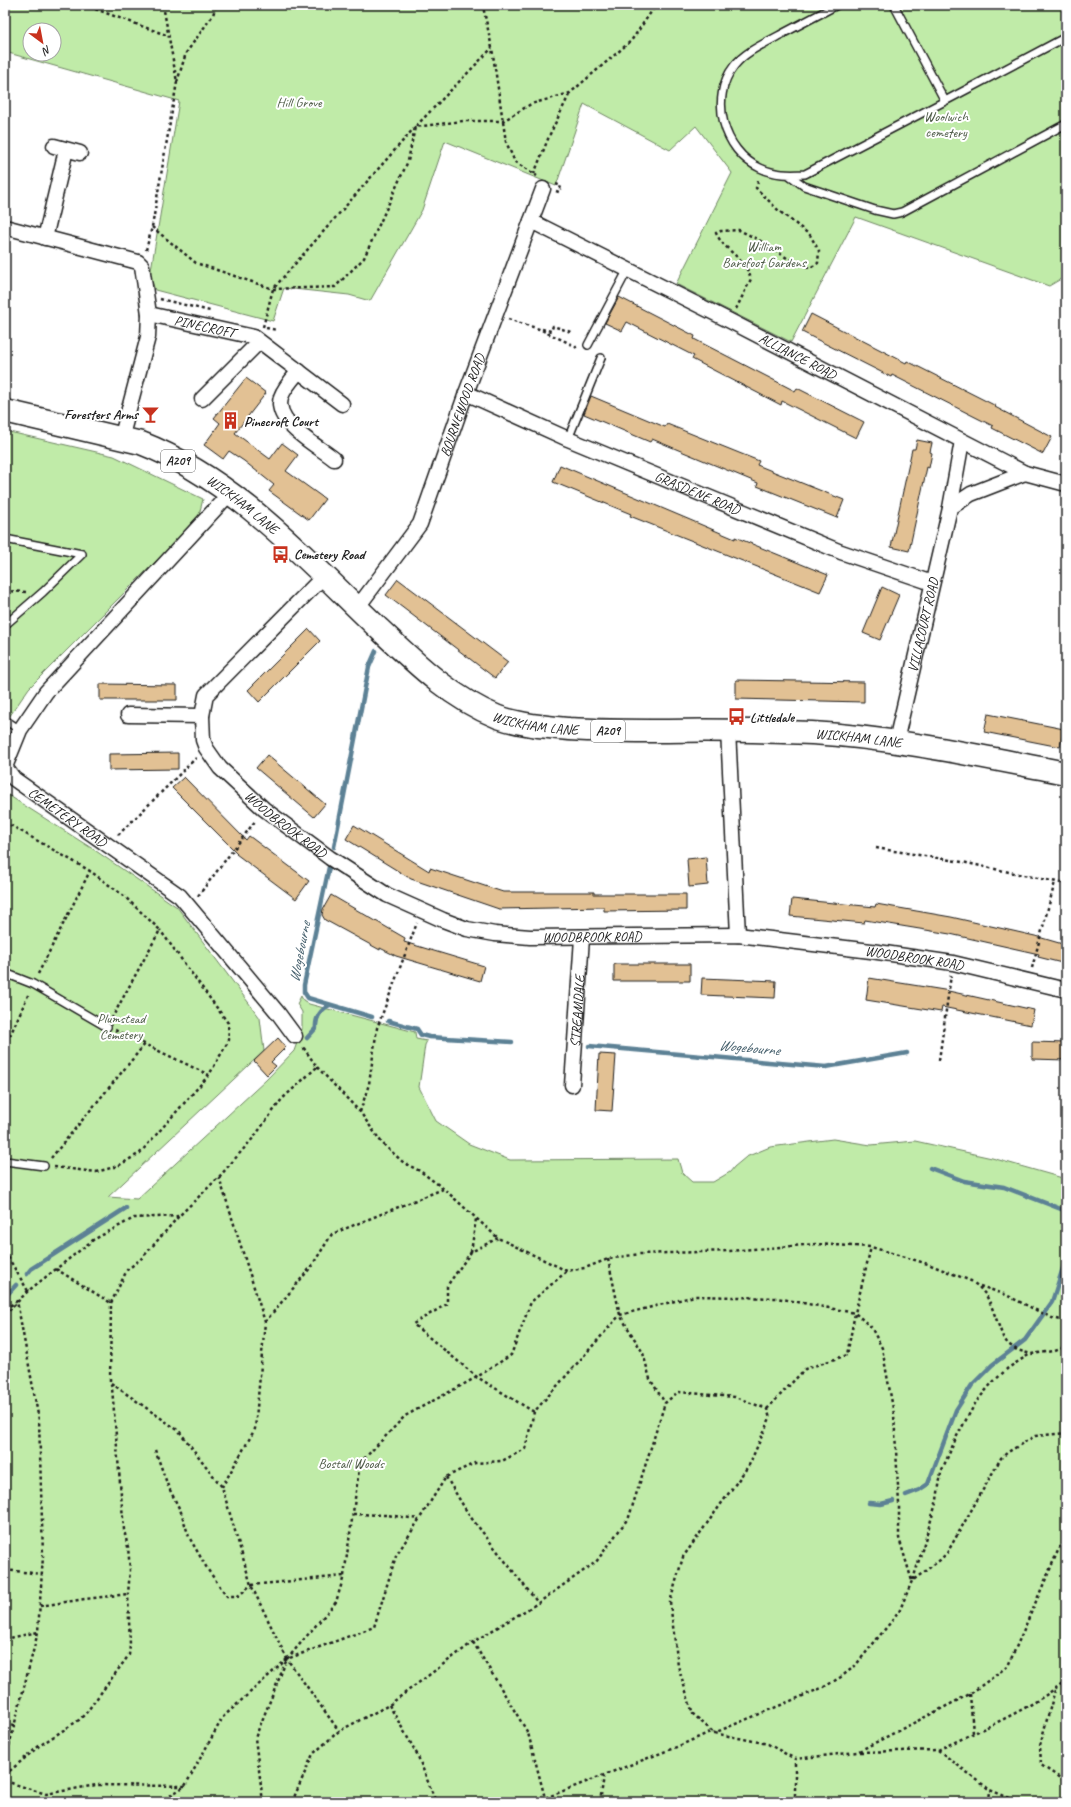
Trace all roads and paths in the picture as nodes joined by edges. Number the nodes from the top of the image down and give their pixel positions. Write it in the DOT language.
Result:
graph roads {
  1 [pos="84,5"];
  2 [pos="163,5"];
  3 [pos="216,5"];
  4 [pos="480,5"];
  5 [pos="484,5"];
  6 [pos="656,5"];
  7 [pos="837,5"];
  8 [pos="894,5"];
  9 [pos="484,11"];
  10 [pos="169,36"];
  11 [pos="1066,37"];
  12 [pos="492,48"];
  13 [pos="177,82"];
  14 [pos="570,93"];
  15 [pos="945,101"];
  16 [pos="503,121"];
  17 [pos="1066,124"];
  18 [pos="415,127"];
  19 [pos="67,150"];
  20 [pos="534,174"];
  21 [pos="789,175"];
  22 [pos="760,178"];
  23 [pos="546,183"];
  24 [pos="531,221"];
  25 [pos="5,227"];
  26 [pos="152,227"];
  27 [pos="46,238"];
  28 [pos="146,252"];
  29 [pos="627,270"];
  30 [pos="273,289"];
  31 [pos="148,314"];
  32 [pos="496,315"];
  33 [pos="730,320"];
  34 [pos="263,328"];
  35 [pos="539,329"];
  36 [pos="571,332"];
  37 [pos="259,342"];
  38 [pos="588,345"];
  39 [pos="579,352"];
  40 [pos="601,358"];
  41 [pos="299,371"];
  42 [pos="466,393"];
  43 [pos="202,399"];
  44 [pos="342,404"];
  45 [pos="5,411"];
  46 [pos="121,439"];
  47 [pos="568,439"];
  48 [pos="962,441"];
  49 [pos="334,458"];
  50 [pos="1025,473"];
  51 [pos="1066,484"];
  52 [pos="231,492"];
  53 [pos="950,508"];
  54 [pos="5,539"];
  55 [pos="325,575"];
  56 [pos="932,583"];
  57 [pos="5,591"];
  58 [pos="42,592"];
  59 [pos="357,608"];
  60 [pos="5,625"];
  61 [pos="128,715"];
  62 [pos="202,716"];
  63 [pos="5,720"];
  64 [pos="20,730"];
  65 [pos="728,730"];
  66 [pos="896,741"];
  67 [pos="206,748"];
  68 [pos="1066,773"];
  69 [pos="264,809"];
  70 [pos="5,822"];
  71 [pos="108,845"];
  72 [pos="876,848"];
  73 [pos="90,871"];
  74 [pos="1055,882"];
  75 [pos="1066,884"];
  76 [pos="189,907"];
  77 [pos="422,911"];
  78 [pos="160,930"];
  79 [pos="738,935"];
  80 [pos="582,938"];
  81 [pos="953,963"];
  82 [pos="5,973"];
  83 [pos="1029,981"];
  84 [pos="33,984"];
  85 [pos="1066,990"];
  86 [pos="107,1027"];
  87 [pos="295,1036"];
  88 [pos="144,1044"];
  89 [pos="5,1047"];
  90 [pos="939,1060"];
  91 [pos="317,1068"];
  92 [pos="209,1076"];
  93 [pos="572,1085"];
  94 [pos="360,1112"];
  95 [pos="5,1161"];
  96 [pos="44,1166"];
  97 [pos="219,1177"];
  98 [pos="444,1189"];
  99 [pos="179,1216"];
  100 [pos="476,1219"];
  101 [pos="498,1238"];
  102 [pos="871,1248"];
  103 [pos="5,1252"];
  104 [pos="471,1252"];
  105 [pos="608,1259"];
  106 [pos="56,1269"];
  107 [pos="567,1271"];
  108 [pos="978,1286"];
  109 [pos="28,1291"];
  110 [pos="16,1301"];
  111 [pos="112,1303"];
  112 [pos="5,1309"];
  113 [pos="855,1312"];
  114 [pos="620,1314"];
  115 [pos="5,1315"];
  116 [pos="1066,1321"];
  117 [pos="265,1322"];
  118 [pos="1066,1347"];
  119 [pos="1031,1354"];
  120 [pos="477,1377"];
  121 [pos="110,1382"];
  122 [pos="665,1403"];
  123 [pos="767,1409"];
  124 [pos="534,1412"];
  125 [pos="1066,1433"];
  126 [pos="155,1450"];
  127 [pos="446,1477"];
  128 [pos="222,1487"];
  129 [pos="353,1514"];
  130 [pos="419,1520"];
  131 [pos="1066,1542"];
  132 [pos="5,1570"];
  133 [pos="42,1574"];
  134 [pos="344,1576"];
  135 [pos="912,1581"];
  136 [pos="251,1585"];
  137 [pos="128,1594"];
  138 [pos="538,1603"];
  139 [pos="40,1606"];
  140 [pos="38,1632"];
  141 [pos="5,1639"];
  142 [pos="473,1642"];
  143 [pos="287,1660"];
  144 [pos="1066,1680"];
  145 [pos="1055,1689"];
  146 [pos="970,1694"];
  147 [pos="389,1705"];
  148 [pos="5,1724"];
  149 [pos="14,1726"];
  150 [pos="339,1731"];
  151 [pos="714,1733"];
  152 [pos="973,1733"];
  153 [pos="938,1750"];
  154 [pos="857,1752"];
  155 [pos="795,1759"];
  156 [pos="5,1762"];
  157 [pos="5,1775"];
  158 [pos="604,1776"];
  159 [pos="5,1781"];
  160 [pos="1066,1782"];
  161 [pos="185,1786"];
  162 [pos="990,1790"];
  163 [pos="545,1798"];
  164 [pos="161,1802"];
  165 [pos="263,1802"];
  166 [pos="292,1802"];
  167 [pos="436,1802"];
  168 [pos="528,1802"];
  169 [pos="600,1802"];
  170 [pos="795,1802"];
  171 [pos="989,1802"];
  172 [pos="1019,1802"];
  1 -- 10 [label="path"];
  2 -- 10 [label="path"];
  3 -- 13 [label="path"];
  4 -- 9 [label="path"];
  5 -- 9 [label="path"];
  6 -- 14 [label="path"];
  7 -- 21 [label="lane"];
  8 -- 15 [label="lane"];
  9 -- 12 [label="path"];
  10 -- 13 [label="path"];
  11 -- 15 [label="lane"];
  12 -- 16 [label="path"];
  12 -- 18 [label="path"];
  13 -- 26 [label="path"];
  14 -- 16 [label="path"];
  14 -- 20 [label="path"];
  15 -- 21 [label="lane"];
  16 -- 18 [label="path"];
  16 -- 20 [label="path"];
  17 -- 21 [label="lane"];
  18 -- 30 [label="path"];
  18 -- 30 [label="path"];
  19 -- 27 [label="street"];
  20 -- 23 [label="path"];
  22 -- 33 [label="path"];
  23 -- 24 [label="street, BOURNEWOOD ROAD"];
  24 -- 29 [label="street, ALLIANCE ROAD"];
  24 -- 32 [label="street, BOURNEWOOD ROAD"];
  25 -- 27 [label="street"];
  26 -- 28 [label="path"];
  26 -- 30 [label="path"];
  27 -- 31 [label="street"];
  29 -- 33 [label="street, ALLIANCE ROAD"];
  29 -- 38 [label="lane"];
  30 -- 34 [label="path"];
  31 -- 37 [label="street, PINECROFT"];
  31 -- 46 [label="street"];
  32 -- 35 [label="path"];
  32 -- 42 [label="street, BOURNEWOOD ROAD"];
  33 -- 48 [label="street, ALLIANCE ROAD"];
  35 -- 36 [label="path"];
  35 -- 39 [label="path"];
  37 -- 41 [label="street, PINECROFT"];
  37 -- 43 [label="street, PINECROFT"];
  40 -- 47 [label="lane"];
  41 -- 44 [label="street, PINECROFT"];
  41 -- 49 [label="street"];
  42 -- 47 [label="street, GRASDENE ROAD"];
  42 -- 59 [label="street, BOURNEWOOD ROAD"];
  45 -- 46 [label="main road, A209"];
  46 -- 52 [label="main road, WICKHAM LANE / A209"];
  47 -- 56 [label="street, GRASDENE ROAD"];
  48 -- 50 [label="street, ALLIANCE ROAD"];
  48 -- 53 [label="street, VILLACOURT ROAD"];
  50 -- 51 [label="street, ALLIANCE ROAD"];
  50 -- 53 [label="street"];
  52 -- 55 [label="main road, WICKHAM LANE / A209"];
  52 -- 64 [label="street, CEMETERY ROAD"];
  53 -- 56 [label="street, VILLACOURT ROAD"];
  54 -- 58 [label="lane"];
  55 -- 59 [label="main road, WICKHAM LANE / A209"];
  55 -- 62 [label="street, WOODBROOK ROAD"];
  56 -- 66 [label="street, VILLACOURT ROAD"];
  57 -- 58 [label="path"];
  58 -- 60 [label="lane"];
  59 -- 65 [label="main road, WICKHAM LANE / A209"];
  61 -- 62 [label="street"];
  62 -- 67 [label="street, WOODBROOK ROAD"];
  63 -- 64 [label="lane"];
  64 -- 71 [label="street, CEMETERY ROAD"];
  65 -- 66 [label="main road, WICKHAM LANE / A209"];
  65 -- 79 [label="street"];
  66 -- 68 [label="main road, WICKHAM LANE / A209"];
  67 -- 69 [label="street, WOODBROOK ROAD"];
  67 -- 71 [label="path"];
  69 -- 76 [label="path"];
  69 -- 77 [label="street, WOODBROOK ROAD"];
  70 -- 73 [label="path"];
  71 -- 76 [label="street, CEMETERY ROAD"];
  72 -- 74 [label="path"];
  73 -- 78 [label="path"];
  73 -- 84 [label="path"];
  74 -- 75 [label="path"];
  74 -- 83 [label="path"];
  76 -- 87 [label="street, CEMETERY ROAD"];
  77 -- 80 [label="street, WOODBROOK ROAD"];
  77 -- 94 [label="path"];
  78 -- 86 [label="path"];
  78 -- 92 [label="path"];
  79 -- 80 [label="street, WOODBROOK ROAD"];
  79 -- 81 [label="street, WOODBROOK ROAD"];
  80 -- 93 [label="street, STREAMDALE"];
  81 -- 83 [label="street, WOODBROOK ROAD"];
  81 -- 90 [label="path"];
  82 -- 84 [label="lane"];
  83 -- 85 [label="street, WOODBROOK ROAD"];
  84 -- 86 [label="lane"];
  84 -- 89 [label="path"];
  86 -- 88 [label="path"];
  87 -- 91 [label="path"];
  88 -- 92 [label="path"];
  88 -- 96 [label="path"];
  91 -- 94 [label="path"];
  91 -- 97 [label="path"];
  92 -- 96 [label="path"];
  94 -- 98 [label="path"];
  95 -- 96 [label="lane"];
  97 -- 99 [label="path"];
  97 -- 117 [label="path"];
  98 -- 100 [label="path"];
  98 -- 117 [label="path"];
  99 -- 106 [label="path"];
  99 -- 111 [label="path"];
  100 -- 101 [label="path"];
  100 -- 104 [label="path"];
  101 -- 104 [label="path"];
  101 -- 107 [label="path"];
  102 -- 105 [label="path"];
  102 -- 108 [label="path"];
  102 -- 113 [label="path"];
  103 -- 109 [label="path"];
  104 -- 120 [label="path"];
  105 -- 107 [label="path"];
  105 -- 114 [label="path"];
  106 -- 109 [label="path"];
  106 -- 111 [label="path"];
  107 -- 120 [label="path"];
  108 -- 116 [label="path"];
  108 -- 119 [label="path"];
  109 -- 110 [label="path"];
  110 -- 112 [label="path"];
  110 -- 115 [label="path"];
  110 -- 133 [label="path"];
  111 -- 121 [label="path"];
  113 -- 114 [label="path"];
  113 -- 123 [label="path"];
  113 -- 135 [label="path"];
  114 -- 122 [label="path"];
  114 -- 124 [label="path"];
  117 -- 128 [label="path"];
  118 -- 119 [label="path"];
  119 -- 135 [label="path"];
  120 -- 124 [label="path"];
  120 -- 129 [label="path"];
  121 -- 128 [label="path"];
  121 -- 137 [label="path"];
  122 -- 123 [label="path"];
  122 -- 138 [label="path"];
  123 -- 151 [label="path"];
  124 -- 127 [label="path"];
  125 -- 135 [label="path"];
  126 -- 136 [label="path"];
  127 -- 130 [label="path"];
  127 -- 138 [label="path"];
  128 -- 136 [label="path"];
  129 -- 130 [label="path"];
  129 -- 134 [label="path"];
  130 -- 143 [label="path"];
  131 -- 146 [label="path"];
  132 -- 133 [label="path"];
  133 -- 139 [label="path"];
  134 -- 136 [label="path"];
  134 -- 143 [label="path"];
  135 -- 151 [label="path"];
  136 -- 143 [label="path"];
  137 -- 139 [label="path"];
  137 -- 157 [label="path"];
  138 -- 142 [label="path"];
  139 -- 140 [label="path"];
  140 -- 141 [label="path"];
  140 -- 149 [label="path"];
  142 -- 147 [label="path"];
  142 -- 163 [label="path"];
  143 -- 150 [label="path"];
  143 -- 161 [label="path"];
  143 -- 165 [label="path"];
  144 -- 145 [label="path"];
  145 -- 152 [label="path"];
  145 -- 160 [label="path"];
  146 -- 152 [label="path"];
  146 -- 154 [label="path"];
  147 -- 150 [label="path"];
  147 -- 167 [label="path"];
  148 -- 149 [label="path"];
  149 -- 156 [label="path"];
  150 -- 166 [label="path"];
  151 -- 155 [label="path"];
  151 -- 158 [label="path"];
  152 -- 153 [label="path"];
  153 -- 154 [label="path"];
  153 -- 162 [label="path"];
  154 -- 155 [label="path"];
  155 -- 170 [label="path"];
  158 -- 163 [label="path"];
  158 -- 169 [label="path"];
  159 -- 161 [label="path"];
  161 -- 164 [label="path"];
  162 -- 171 [label="path"];
  162 -- 172 [label="path"];
  163 -- 168 [label="path"];
}
